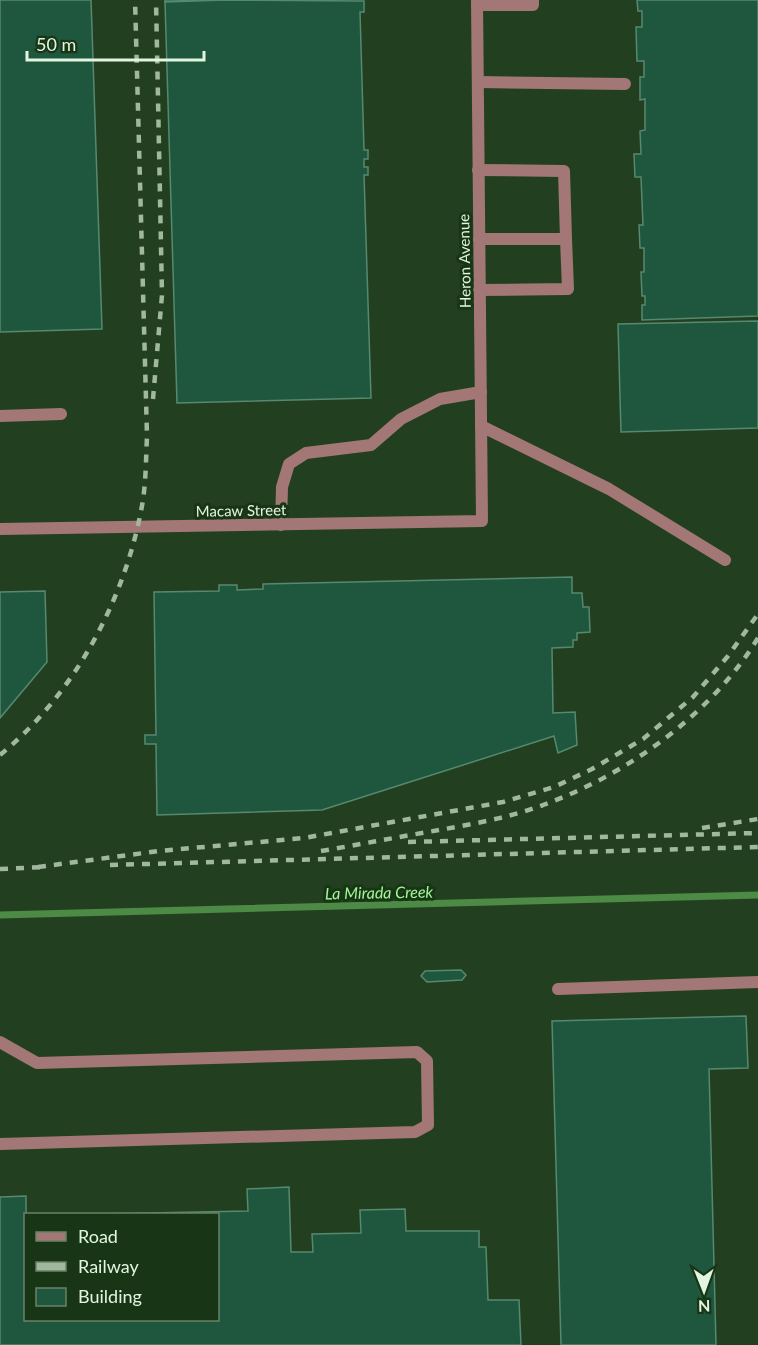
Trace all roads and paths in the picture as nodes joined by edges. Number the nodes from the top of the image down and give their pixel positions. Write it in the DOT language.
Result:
graph roads {
  1 [pos="533,0"];
  2 [pos="477,2"];
  3 [pos="478,82"];
  4 [pos="625,84"];
  5 [pos="478,170"];
  6 [pos="479,239"];
  7 [pos="566,239"];
  8 [pos="480,290"];
  9 [pos="481,392"];
  10 [pos="61,414"];
  11 [pos="0,416"];
  12 [pos="481,426"];
  13 [pos="482,521"];
  14 [pos="281,525"];
  15 [pos="0,529"];
  16 [pos="725,560"];
  17 [pos="758,982"];
  18 [pos="558,989"];
  19 [pos="0,1042"];
  20 [pos="0,1144"];
  1 -- 2 [label="street"];
  2 -- 3 [label="street, Heron Avenue"];
  3 -- 4 [label="street"];
  3 -- 5 [label="street, Heron Avenue"];
  5 -- 6 [label="street, Heron Avenue"];
  5 -- 7 [label="street"];
  6 -- 7 [label="street"];
  6 -- 8 [label="street, Heron Avenue"];
  7 -- 8 [label="street"];
  8 -- 9 [label="street, Heron Avenue"];
  9 -- 12 [label="street, Heron Avenue"];
  9 -- 14 [label="street"];
  10 -- 11 [label="street"];
  12 -- 13 [label="street, Heron Avenue"];
  12 -- 16 [label="street"];
  13 -- 14 [label="street, Macaw Street"];
  14 -- 15 [label="street, Macaw Street"];
  17 -- 18 [label="street"];
  19 -- 20 [label="street"];
}
